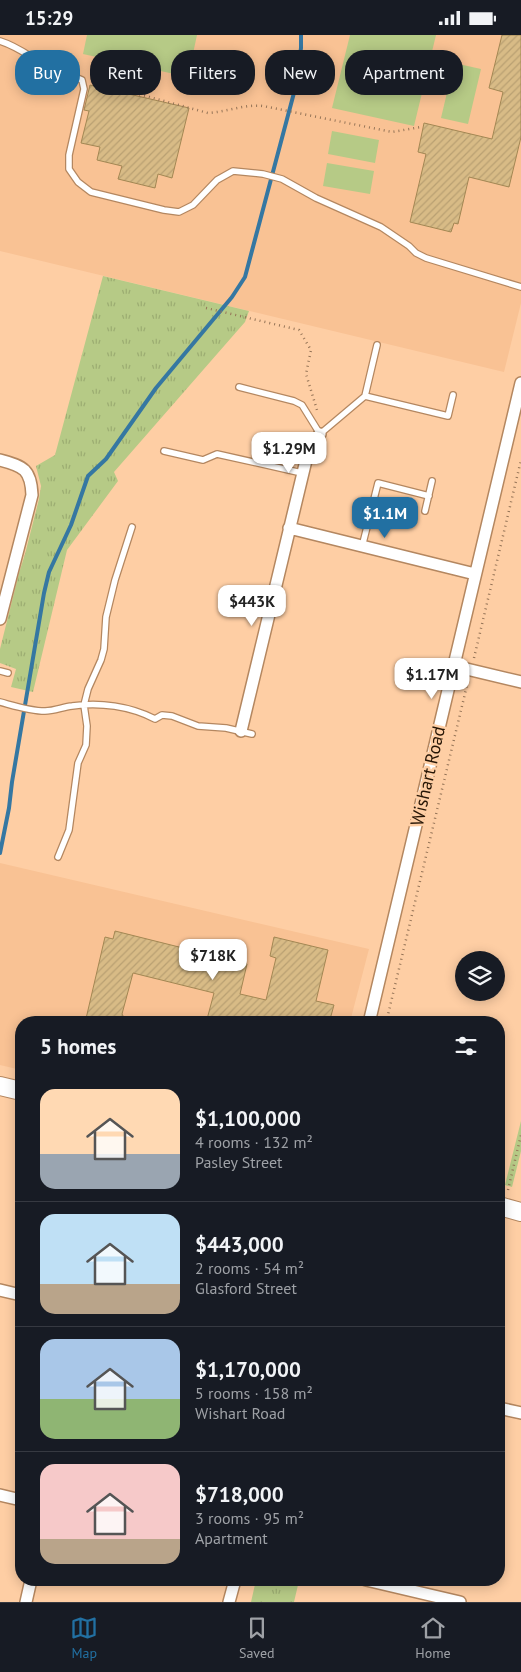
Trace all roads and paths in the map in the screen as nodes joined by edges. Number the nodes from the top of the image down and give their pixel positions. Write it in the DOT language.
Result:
graph roads {
  1 [pos="0,41"];
  2 [pos="82,80"];
  3 [pos="421,127"];
  4 [pos="521,287"];
  5 [pos="206,308"];
  6 [pos="377,345"];
  7 [pos="521,383"];
  8 [pos="239,387"];
  9 [pos="453,395"];
  10 [pos="365,396"];
  11 [pos="320,434"];
  12 [pos="164,451"];
  13 [pos="521,460"];
  14 [pos="0,461"];
  15 [pos="302,473"];
  16 [pos="432,481"];
  17 [pos="429,495"];
  18 [pos="425,511"];
  19 [pos="132,527"];
  20 [pos="289,528"];
  21 [pos="362,547"];
  22 [pos="475,574"];
  23 [pos="0,619"];
  24 [pos="474,658"];
  25 [pos="454,666"];
  26 [pos="0,671"];
  27 [pos="8,673"];
  28 [pos="468,681"];
  29 [pos="521,682"];
  30 [pos="0,702"];
  31 [pos="84,705"];
  32 [pos="247,733"];
  33 [pos="58,857"];
  34 [pos="371,1016"];
  35 [pos="388,1016"];
  36 [pos="0,1086"];
  37 [pos="15,1090"];
  38 [pos="521,1135"];
  39 [pos="508,1190"];
  40 [pos="505,1208"];
  41 [pos="521,1212"];
  42 [pos="0,1289"];
  43 [pos="15,1293"];
  44 [pos="505,1409"];
  45 [pos="521,1413"];
  46 [pos="0,1495"];
  47 [pos="15,1499"];
  48 [pos="30,1586"];
  49 [pos="233,1586"];
  50 [pos="404,1586"];
  51 [pos="26,1602"];
  52 [pos="229,1602"];
  53 [pos="460,1602"];
  1 -- 2 [label="lane"];
  2 -- 3 [label="path"];
  2 -- 4 [label="lane"];
  5 -- 11 [label="path"];
  6 -- 10 [label="lane"];
  7 -- 22 [label="street, Wishart Road"];
  8 -- 11 [label="lane"];
  9 -- 10 [label="lane"];
  10 -- 11 [label="lane"];
  11 -- 15 [label="street"];
  12 -- 15 [label="lane"];
  13 -- 24 [label="path"];
  14 -- 23 [label="street"];
  15 -- 20 [label="street"];
  16 -- 17 [label="lane"];
  17 -- 18 [label="lane"];
  17 -- 21 [label="lane"];
  19 -- 31 [label="lane"];
  20 -- 21 [label="street"];
  20 -- 32 [label="street"];
  21 -- 22 [label="street"];
  22 -- 25 [label="street, Wishart Road"];
  25 -- 29 [label="street"];
  25 -- 34 [label="street, Wishart Road"];
  26 -- 27 [label="lane"];
  28 -- 35 [label="path"];
  30 -- 31 [label="lane"];
  31 -- 32 [label="lane"];
  31 -- 33 [label="lane"];
  36 -- 37 [label="main road"];
  38 -- 39 [label="path"];
  40 -- 41 [label="main road"];
  42 -- 43 [label="street"];
  44 -- 45 [label="street"];
  46 -- 47 [label="street"];
  48 -- 51 [label="street"];
  49 -- 52 [label="street"];
  50 -- 53 [label="street"];
}
